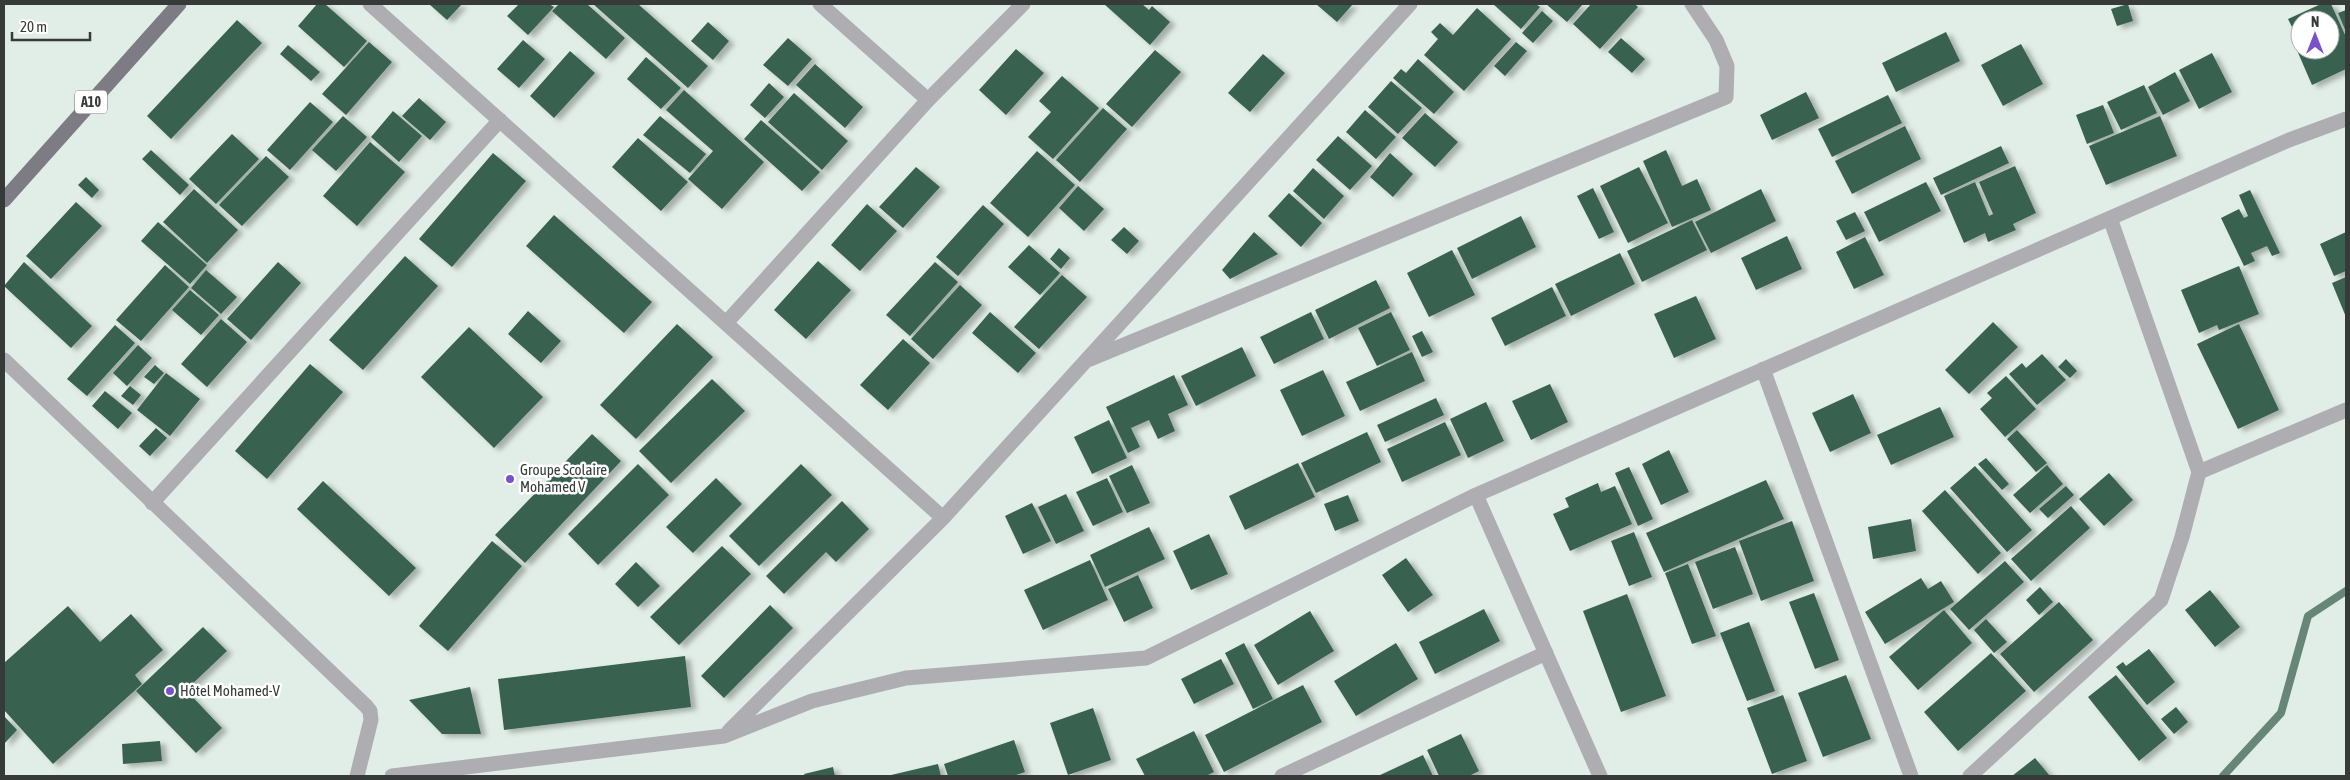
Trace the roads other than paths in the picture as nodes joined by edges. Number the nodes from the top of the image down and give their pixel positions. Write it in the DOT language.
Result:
graph roads {
  1 [pos="179,4"];
  2 [pos="370,4"];
  3 [pos="820,4"];
  4 [pos="1023,4"];
  5 [pos="1410,4"];
  6 [pos="1692,4"];
  7 [pos="928,100"];
  8 [pos="2346,119"];
  9 [pos="500,120"];
  10 [pos="4,200"];
  11 [pos="2110,218"];
  12 [pos="726,323"];
  13 [pos="4,360"];
  14 [pos="1085,362"];
  15 [pos="1763,369"];
  16 [pos="2346,410"];
  17 [pos="2199,472"];
  18 [pos="1476,495"];
  19 [pos="152,503"];
  20 [pos="943,518"];
  21 [pos="1546,653"];
  22 [pos="724,736"];
  23 [pos="357,776"];
  24 [pos="392,776"];
  25 [pos="1282,776"];
  26 [pos="1600,776"];
  27 [pos="1912,776"];
  28 [pos="1970,776"];
  1 -- 10 [label="main road, A10"];
  2 -- 9 [label="street"];
  3 -- 7 [label="street"];
  4 -- 7 [label="street"];
  5 -- 14 [label="street"];
  6 -- 14 [label="street"];
  7 -- 12 [label="street"];
  8 -- 11 [label="street"];
  9 -- 12 [label="street"];
  9 -- 19 [label="street"];
  11 -- 15 [label="street"];
  11 -- 17 [label="street"];
  12 -- 20 [label="street"];
  13 -- 19 [label="street"];
  14 -- 20 [label="street"];
  15 -- 18 [label="street"];
  15 -- 27 [label="street"];
  16 -- 17 [label="street"];
  17 -- 28 [label="street"];
  18 -- 21 [label="street"];
  18 -- 22 [label="street"];
  19 -- 23 [label="street"];
  20 -- 22 [label="street"];
  21 -- 25 [label="street"];
  21 -- 26 [label="street"];
  22 -- 24 [label="street"];
}
